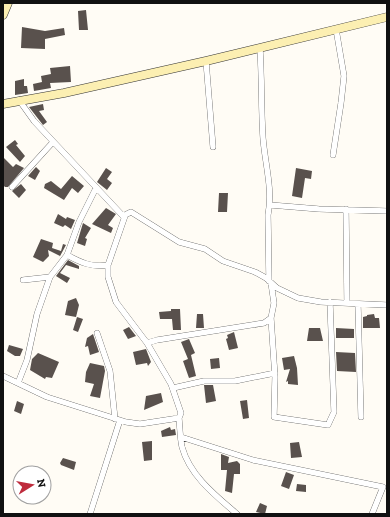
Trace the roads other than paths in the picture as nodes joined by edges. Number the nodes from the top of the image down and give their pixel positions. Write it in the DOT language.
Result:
graph roads {
  1 [pos="8,3"];
  2 [pos="3,15"];
  3 [pos="387,17"];
  4 [pos="336,29"];
  5 [pos="260,49"];
  6 [pos="206,61"];
  7 [pos="19,100"];
  8 [pos="3,104"];
  9 [pos="53,142"];
  10 [pos="214,147"];
  11 [pos="332,155"];
  12 [pos="12,187"];
  13 [pos="96,188"];
  14 [pos="270,205"];
  15 [pos="346,209"];
  16 [pos="387,211"];
  17 [pos="125,216"];
  18 [pos="67,255"];
  19 [pos="108,265"];
  20 [pos="50,277"];
  21 [pos="23,280"];
  22 [pos="270,282"];
  23 [pos="330,302"];
  24 [pos="347,303"];
  25 [pos="358,304"];
  26 [pos="387,305"];
  27 [pos="272,318"];
  28 [pos="97,333"];
  29 [pos="147,343"];
  30 [pos="275,373"];
  31 [pos="3,376"];
  32 [pos="18,383"];
  33 [pos="173,388"];
  34 [pos="362,417"];
  35 [pos="179,418"];
  36 [pos="118,420"];
  37 [pos="181,437"];
  38 [pos="90,514"];
  39 [pos="237,514"];
  40 [pos="372,514"];
  1 -- 2 [label="street"];
  3 -- 4 [label="street"];
  4 -- 5 [label="street"];
  4 -- 11 [label="street"];
  5 -- 6 [label="street"];
  5 -- 14 [label="street"];
  6 -- 7 [label="street"];
  6 -- 10 [label="street"];
  7 -- 8 [label="street"];
  7 -- 9 [label="street"];
  9 -- 12 [label="street"];
  9 -- 13 [label="street"];
  13 -- 17 [label="street"];
  13 -- 18 [label="street"];
  14 -- 15 [label="street"];
  14 -- 22 [label="street"];
  15 -- 16 [label="street"];
  15 -- 24 [label="street"];
  17 -- 19 [label="street"];
  17 -- 22 [label="street"];
  18 -- 19 [label="street"];
  18 -- 20 [label="street"];
  19 -- 29 [label="street"];
  20 -- 21 [label="street"];
  20 -- 32 [label="street"];
  22 -- 23 [label="street"];
  22 -- 27 [label="street"];
  23 -- 24 [label="street"];
  23 -- 30 [label="street"];
  24 -- 25 [label="street"];
  25 -- 26 [label="street"];
  25 -- 34 [label="street"];
  27 -- 29 [label="street"];
  27 -- 30 [label="street"];
  28 -- 36 [label="street"];
  29 -- 33 [label="street"];
  30 -- 33 [label="street"];
  31 -- 32 [label="street"];
  32 -- 36 [label="street"];
  33 -- 35 [label="street"];
  35 -- 36 [label="street"];
  35 -- 37 [label="street"];
  36 -- 38 [label="street"];
  37 -- 39 [label="street"];
  37 -- 40 [label="street"];
}
